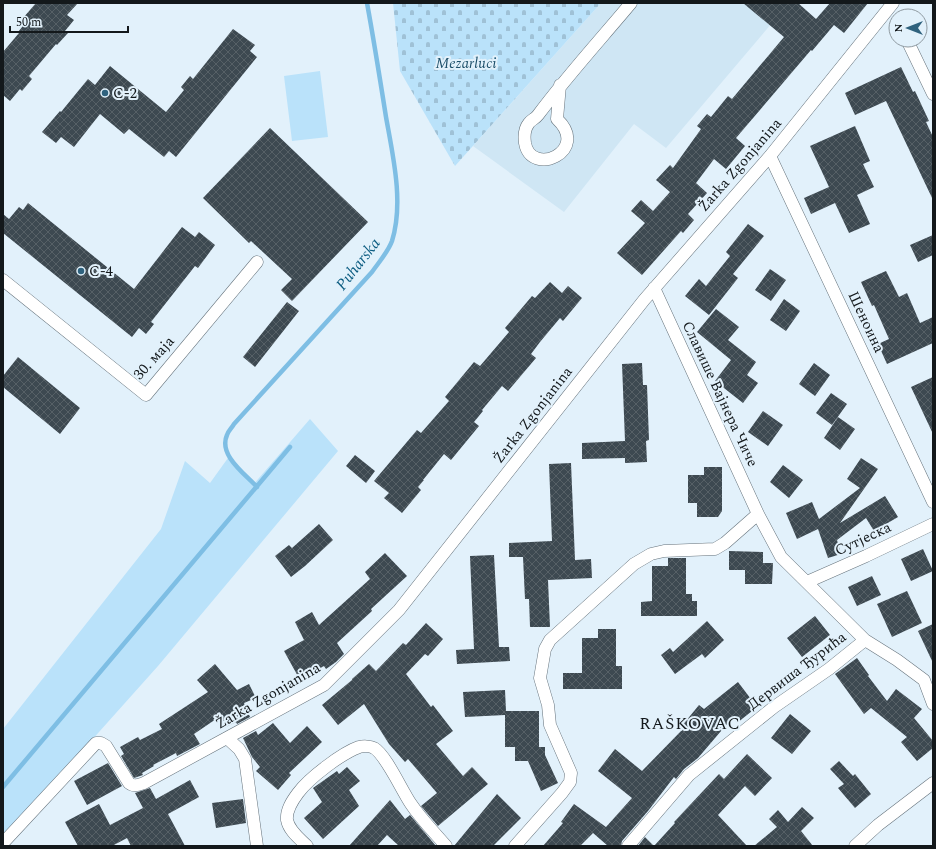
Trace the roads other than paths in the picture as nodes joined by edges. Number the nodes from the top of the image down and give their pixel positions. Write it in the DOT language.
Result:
graph roads {
  1 [pos="631,3"];
  2 [pos="888,14"];
  3 [pos="911,48"];
  4 [pos="560,85"];
  5 [pos="933,94"];
  6 [pos="770,156"];
  7 [pos="257,262"];
  8 [pos="3,280"];
  9 [pos="654,288"];
  10 [pos="933,502"];
  11 [pos="758,514"];
  12 [pos="933,524"];
  13 [pos="807,582"];
  14 [pos="865,640"];
  15 [pos="928,678"];
  16 [pos="933,704"];
  17 [pos="228,738"];
  18 [pos="933,783"];
  19 [pos="3,843"];
  20 [pos="257,846"];
  21 [pos="307,846"];
  22 [pos="446,846"];
  23 [pos="515,846"];
  24 [pos="628,846"];
  25 [pos="855,846"];
  1 -- 4 [label="street"];
  2 -- 6 [label="street, Žarka Zgonjanina"];
  3 -- 5 [label="street"];
  4 -- 4 [label="street"];
  6 -- 9 [label="street, Žarka Zgonjanina"];
  6 -- 10 [label="street, Шеноина"];
  7 -- 8 [label="street, 30. маја"];
  9 -- 11 [label="street, Славише Вајнера Чиче"];
  9 -- 17 [label="street, Žarka Zgonjanina"];
  11 -- 13 [label="street, Славише Вајнера Чиче"];
  11 -- 23 [label="street"];
  12 -- 13 [label="street, Сутјеска"];
  13 -- 14 [label="street, Славише Вајнера Чиче"];
  14 -- 15 [label="street, Славише Вајнера Чиче"];
  14 -- 24 [label="street, Дервиша Ђурића"];
  15 -- 16 [label="street, Славише Вајнера Чиче"];
  17 -- 19 [label="street, Žarka Zgonjanina"];
  17 -- 20 [label="street"];
  18 -- 25 [label="street"];
  21 -- 22 [label="street"];
}
